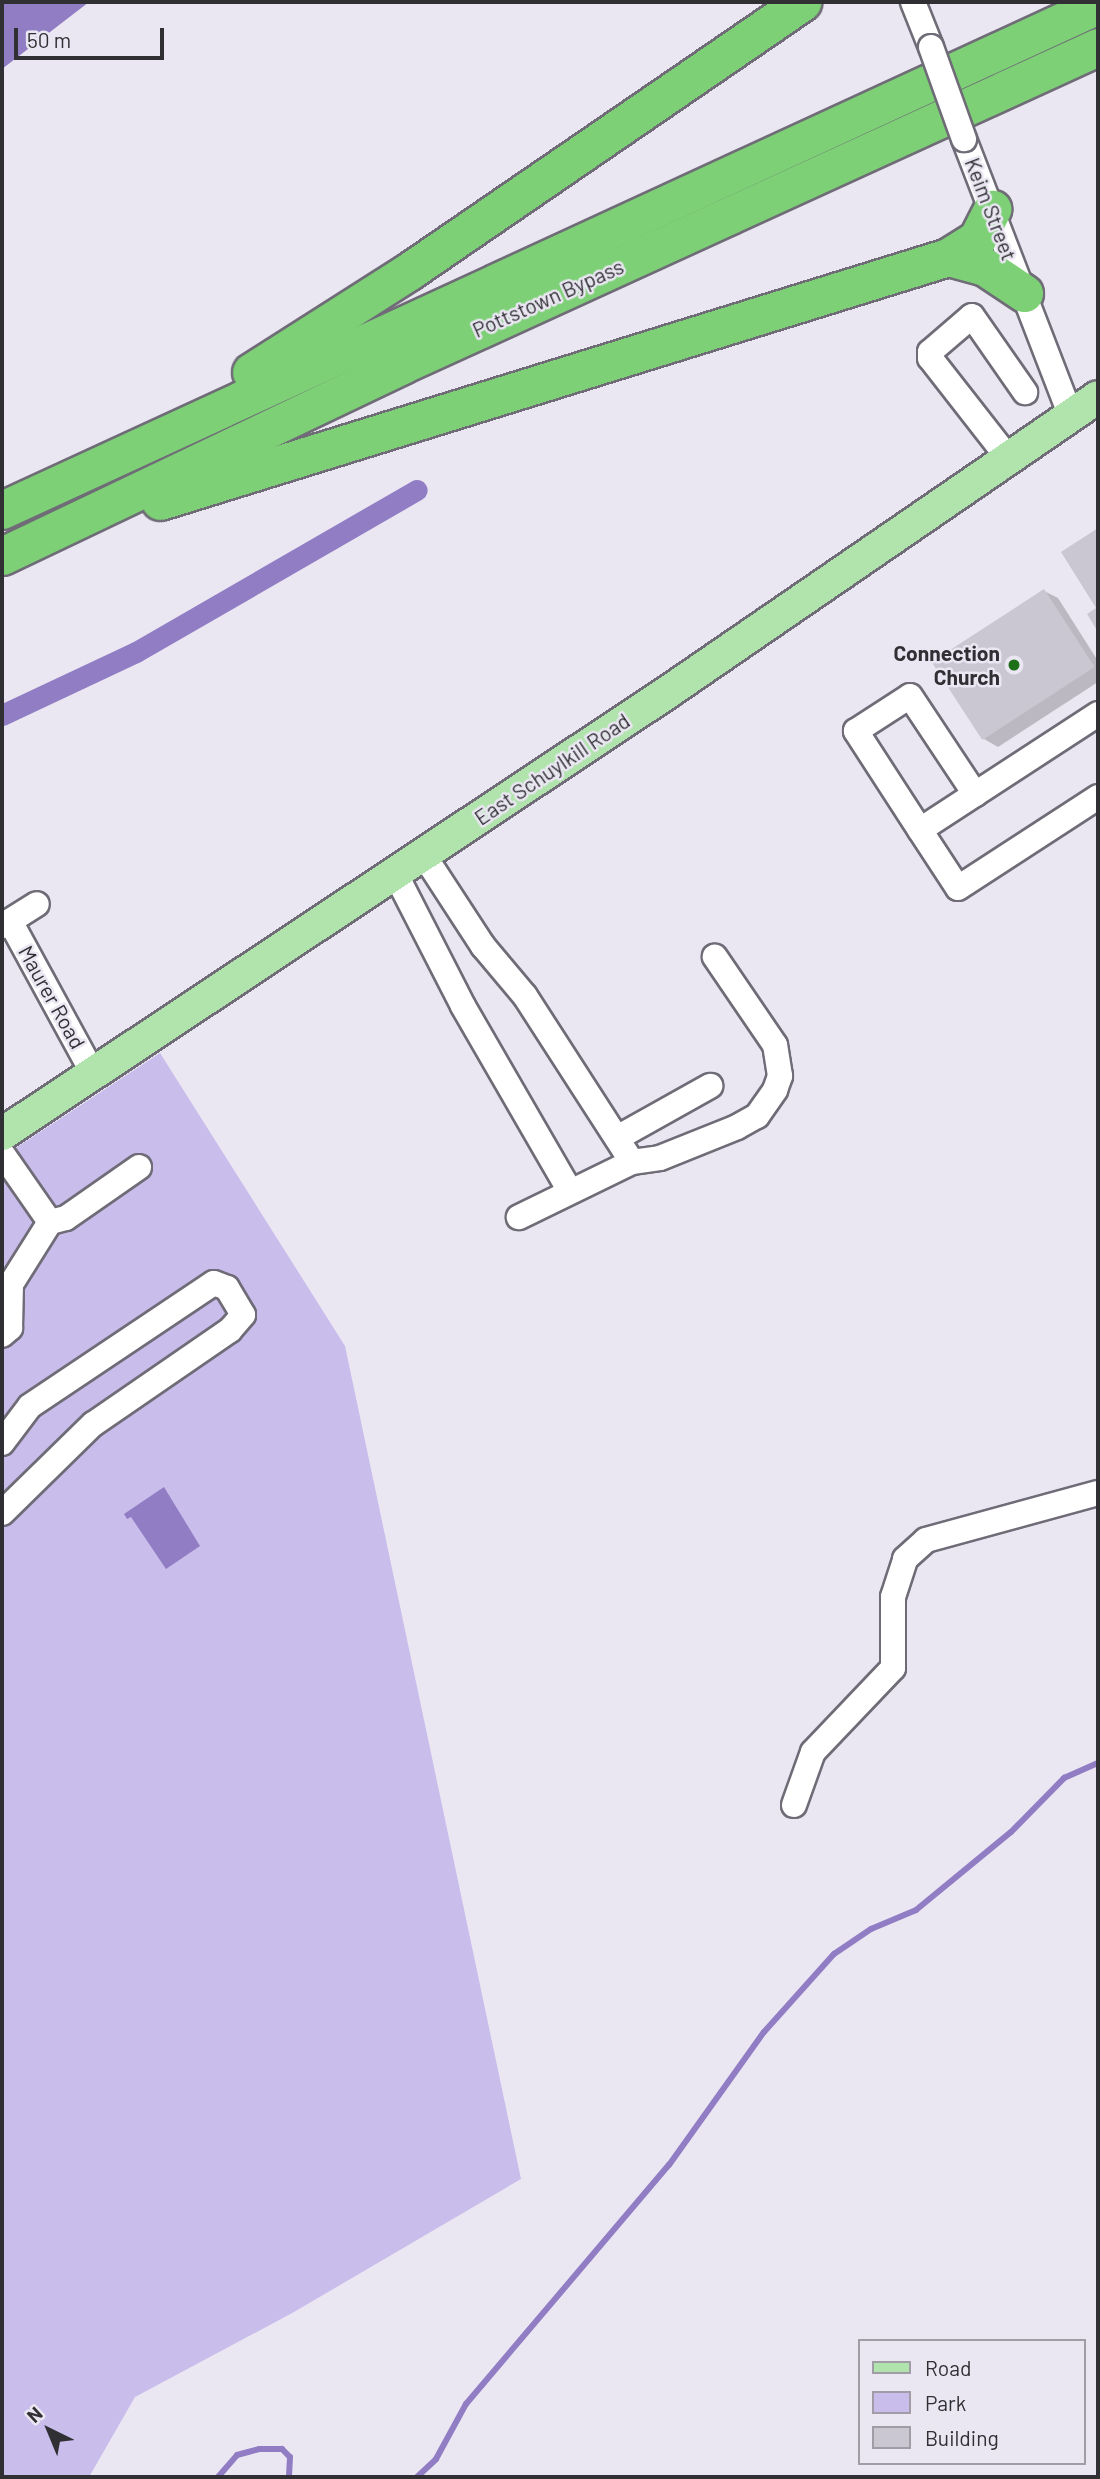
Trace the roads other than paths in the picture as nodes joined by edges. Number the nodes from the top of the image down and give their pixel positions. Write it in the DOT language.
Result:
graph roads {
  1 [pos="802,2"];
  2 [pos="913,2"];
  3 [pos="1098,5"];
  4 [pos="1098,47"];
  5 [pos="992,209"];
  6 [pos="948,257"];
  7 [pos="1024,293"];
  8 [pos="1025,392"];
  9 [pos="1098,397"];
  10 [pos="1071,416"];
  11 [pos="1009,459"];
  12 [pos="2,501"];
  13 [pos="2,510"];
  14 [pos="36,541"];
  15 [pos="2,555"];
  16 [pos="1098,714"];
  17 [pos="975,794"];
  18 [pos="1098,797"];
  19 [pos="920,830"];
  20 [pos="423,854"];
  21 [pos="395,873"];
  22 [pos="37,904"];
  23 [pos="6,923"];
  24 [pos="715,957"];
  25 [pos="93,1073"];
  26 [pos="710,1087"];
  27 [pos="2,1134"];
  28 [pos="617,1138"];
  29 [pos="2,1153"];
  30 [pos="632,1162"];
  31 [pos="139,1167"];
  32 [pos="570,1191"];
  33 [pos="519,1216"];
  34 [pos="50,1223"];
  35 [pos="6,1283"];
  36 [pos="2,1335"];
  37 [pos="2,1443"];
  38 [pos="1098,1493"];
  39 [pos="2,1513"];
  40 [pos="794,1805"];
  1 -- 12 [label="highway"];
  2 -- 5 [label="street, Keim Street, bridge"];
  3 -- 13 [label="highway, Pottstown Bypass"];
  4 -- 14 [label="highway, Pottstown Bypass"];
  5 -- 6 [label="highway"];
  5 -- 7 [label="street, Keim Street"];
  6 -- 7 [label="highway"];
  6 -- 14 [label="highway"];
  7 -- 10 [label="street, Keim Street"];
  8 -- 11 [label="street"];
  9 -- 10 [label="main road, East Schuylkill Road"];
  10 -- 11 [label="main road, East Schuylkill Road"];
  11 -- 20 [label="main road, East Schuylkill Road"];
  14 -- 15 [label="highway, Pottstown Bypass"];
  16 -- 17 [label="street"];
  17 -- 19 [label="street"];
  17 -- 19 [label="street"];
  18 -- 19 [label="street"];
  20 -- 21 [label="main road, East Schuylkill Road"];
  20 -- 28 [label="street"];
  21 -- 25 [label="main road, East Schuylkill Road"];
  21 -- 32 [label="street"];
  22 -- 23 [label="street, Maurer Road"];
  23 -- 25 [label="street, Maurer Road"];
  24 -- 30 [label="street"];
  25 -- 27 [label="main road, East Schuylkill Road"];
  26 -- 28 [label="street"];
  28 -- 30 [label="street"];
  29 -- 34 [label="street"];
  30 -- 32 [label="street"];
  31 -- 34 [label="street"];
  32 -- 33 [label="street"];
  34 -- 35 [label="street"];
  35 -- 36 [label="street"];
  37 -- 39 [label="street"];
  38 -- 40 [label="street"];
}
